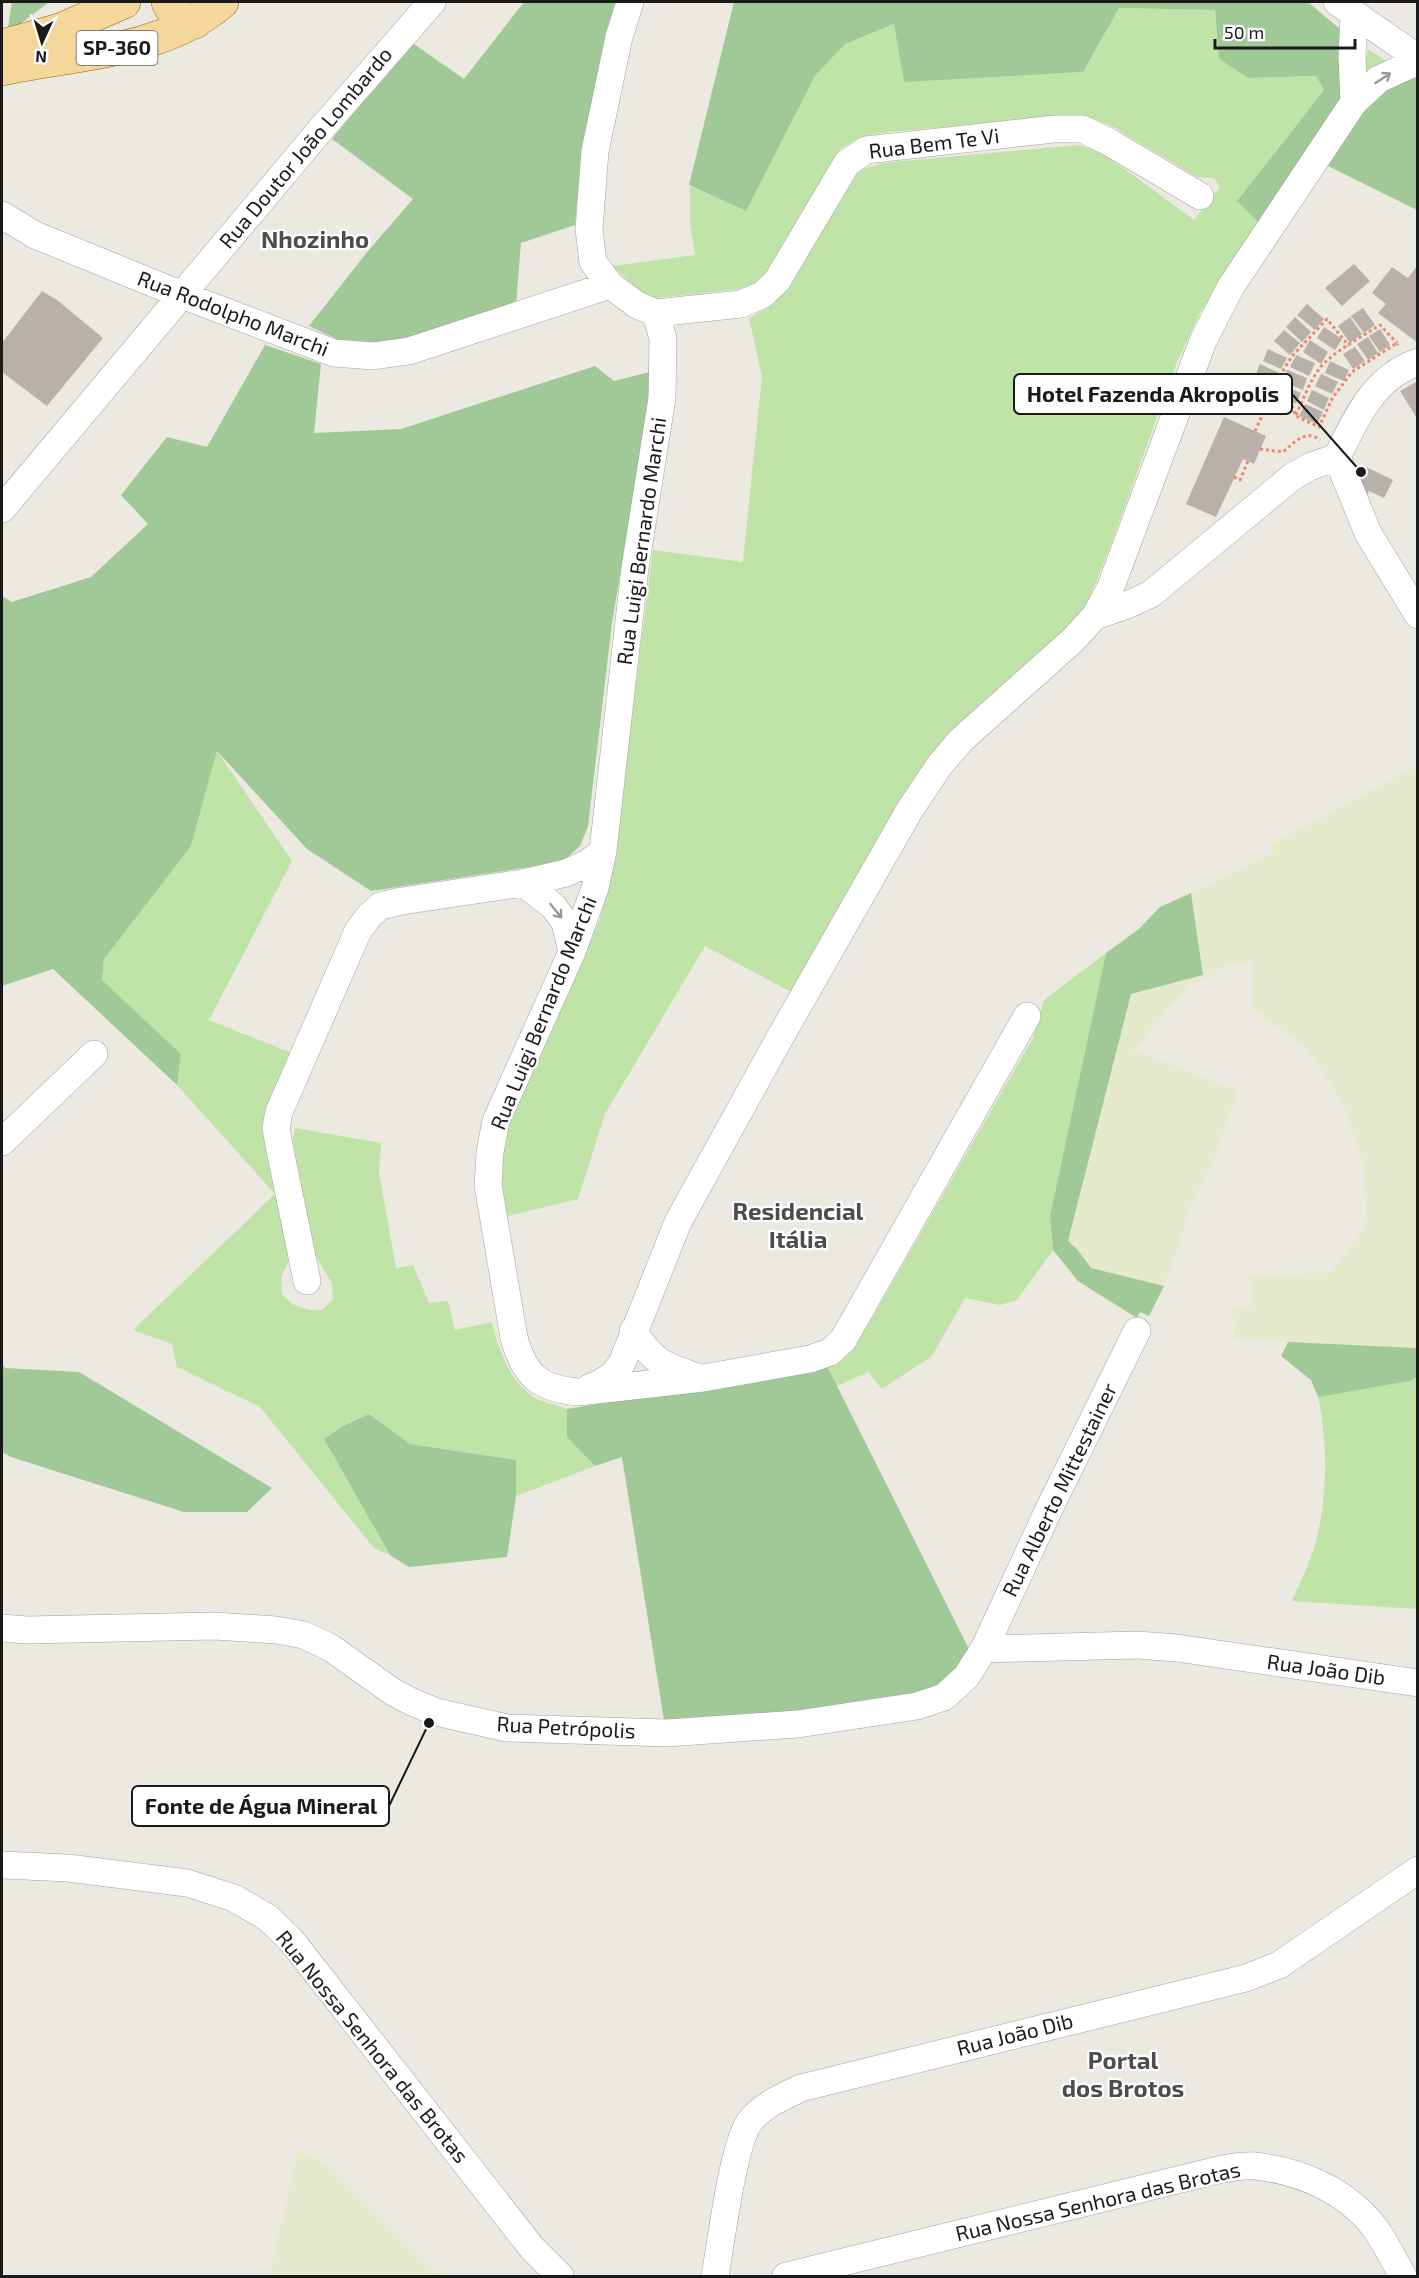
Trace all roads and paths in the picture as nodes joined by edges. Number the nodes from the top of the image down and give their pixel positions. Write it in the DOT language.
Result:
graph roads {
  1 [pos="124,2"];
  2 [pos="168,2"];
  3 [pos="222,2"];
  4 [pos="432,2"];
  5 [pos="630,2"];
  6 [pos="1345,8"];
  7 [pos="195,21"];
  8 [pos="2,46"];
  9 [pos="1418,60"];
  10 [pos="2,69"];
  11 [pos="1354,102"];
  12 [pos="1200,196"];
  13 [pos="2,215"];
  14 [pos="610,285"];
  15 [pos="182,295"];
  16 [pos="656,313"];
  17 [pos="1396,343"];
  18 [pos="1349,346"];
  19 [pos="1418,362"];
  20 [pos="1269,401"];
  21 [pos="1296,416"];
  22 [pos="1319,426"];
  23 [pos="1255,431"];
  24 [pos="1260,449"];
  25 [pos="1331,450"];
  26 [pos="1248,461"];
  27 [pos="1234,477"];
  28 [pos="2,509"];
  29 [pos="1418,615"];
  30 [pos="1095,616"];
  31 [pos="603,851"];
  32 [pos="523,882"];
  33 [pos="572,952"];
  34 [pos="1027,1016"];
  35 [pos="94,1054"];
  36 [pos="2,1142"];
  37 [pos="307,1281"];
  38 [pos="633,1331"];
  39 [pos="1137,1331"];
  40 [pos="703,1378"];
  41 [pos="579,1392"];
  42 [pos="2,1628"];
  43 [pos="984,1649"];
  44 [pos="1418,1683"];
  45 [pos="2,1865"];
  46 [pos="1418,1870"];
  47 [pos="560,2277"];
  48 [pos="715,2277"];
  49 [pos="786,2277"];
  50 [pos="1403,2277"];
  1 -- 8 [label="main road, SP-360"];
  2 -- 7 [label="main road, SP-360"];
  3 -- 7 [label="main road, SP-360"];
  4 -- 15 [label="street, Rua Doutor João Lombardo"];
  5 -- 14 [label="street"];
  6 -- 9 [label="street"];
  6 -- 11 [label="street"];
  7 -- 10 [label="main road, SP-360"];
  11 -- 9 [label="street, one-way"];
  11 -- 30 [label="street"];
  12 -- 16 [label="street, Rua Bem Te Vi"];
  13 -- 15 [label="street, Rua Rodolpho Marchi"];
  14 -- 15 [label="street, Rua Rodolpho Marchi"];
  14 -- 16 [label="street"];
  15 -- 28 [label="street, Rua Doutor João Lombardo"];
  16 -- 31 [label="street, Rua Luigi Bernardo Marchi"];
  17 -- 18 [label="path"];
  18 -- 20 [label="path"];
  18 -- 21 [label="path"];
  19 -- 25 [label="street"];
  20 -- 21 [label="path"];
  20 -- 23 [label="path"];
  21 -- 22 [label="path"];
  24 -- 25 [label="path"];
  25 -- 29 [label="street"];
  25 -- 30 [label="street"];
  26 -- 27 [label="path"];
  30 -- 38 [label="street"];
  31 -- 32 [label="street"];
  31 -- 33 [label="street, Rua Luigi Bernardo Marchi"];
  32 -- 33 [label="street, one-way"];
  32 -- 37 [label="street"];
  33 -- 41 [label="street, Rua Luigi Bernardo Marchi"];
  34 -- 40 [label="street, Rua Luigi Bernardo Marchi"];
  35 -- 36 [label="street"];
  38 -- 40 [label="street"];
  38 -- 41 [label="street"];
  39 -- 43 [label="street, Rua Alberto Mittestainer"];
  40 -- 41 [label="street, Rua Luigi Bernardo Marchi"];
  42 -- 43 [label="street, Rua Petrópolis"];
  43 -- 44 [label="street, Rua João Dib"];
  45 -- 47 [label="street, Rua Nossa Senhora das Brotas"];
  46 -- 48 [label="street, Rua João Dib"];
  49 -- 50 [label="street, Rua Nossa Senhora das Brotas"];
}
